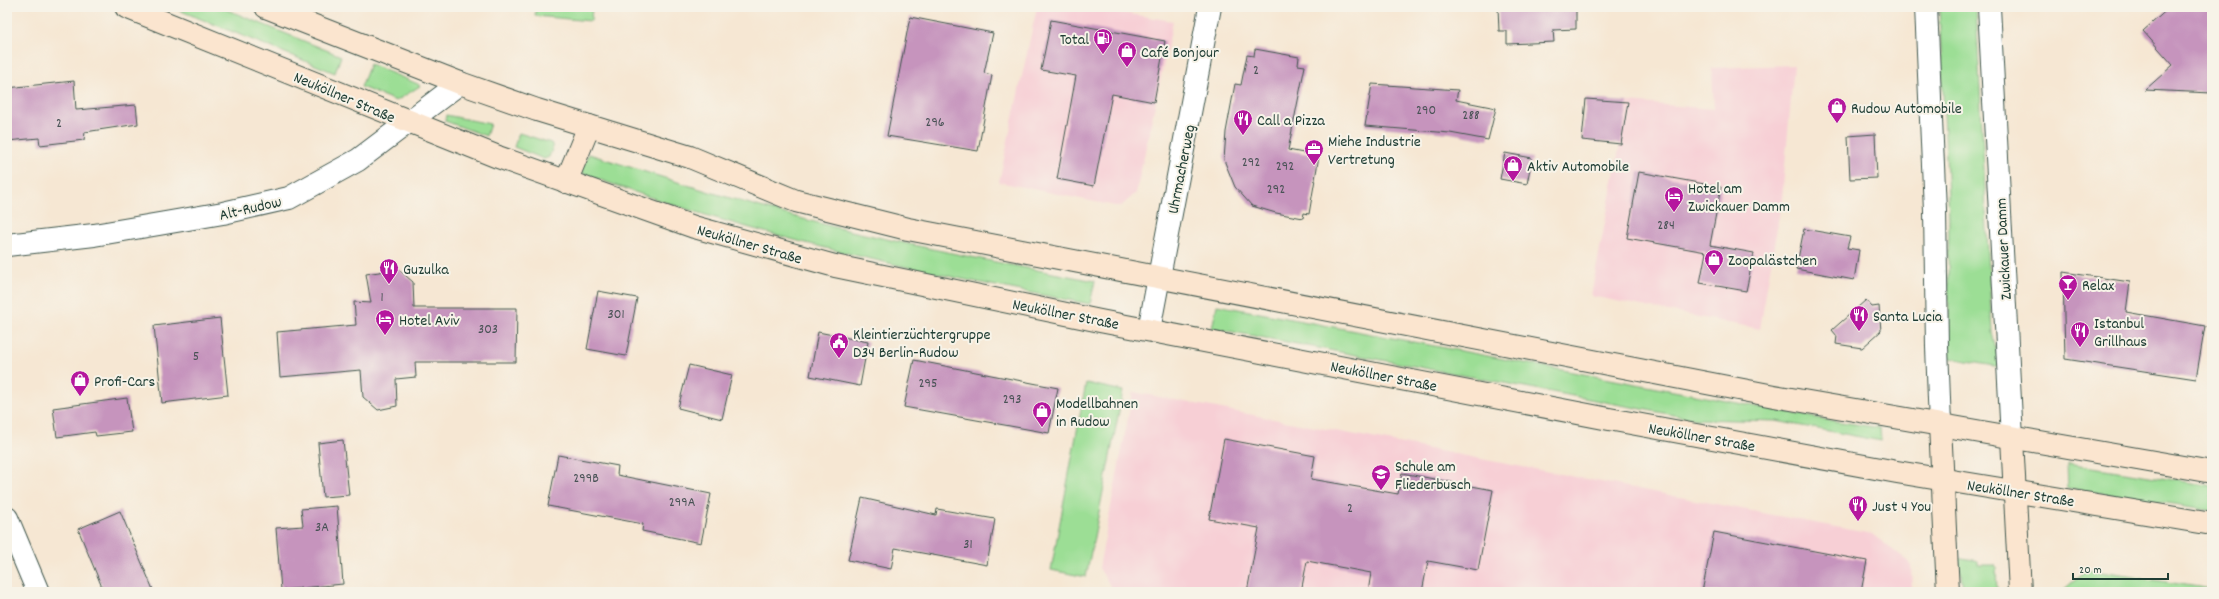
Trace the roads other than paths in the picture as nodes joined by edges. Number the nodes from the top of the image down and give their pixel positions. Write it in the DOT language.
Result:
graph roads {
  1 [pos="126,7"];
  2 [pos="266,7"];
  3 [pos="1210,7"];
  4 [pos="1926,7"];
  5 [pos="1990,7"];
  6 [pos="460,83"];
  7 [pos="407,122"];
  8 [pos="589,126"];
  9 [pos="566,182"];
  10 [pos="7,245"];
  11 [pos="1159,279"];
  12 [pos="1149,330"];
  13 [pos="1940,426"];
  14 [pos="2012,438"];
  15 [pos="2212,472"];
  16 [pos="1943,480"];
  17 [pos="2015,492"];
  18 [pos="7,518"];
  19 [pos="2212,524"];
  20 [pos="38,592"];
  21 [pos="1948,592"];
  22 [pos="2020,592"];
  1 -- 7 [label="main road, Neuköllner Straße"];
  2 -- 6 [label="main road"];
  3 -- 11 [label="street, Uhrmacherweg"];
  4 -- 13 [label="street"];
  5 -- 14 [label="street, Zwickauer Damm"];
  6 -- 7 [label="street, Alt-Rudow"];
  6 -- 8 [label="main road"];
  7 -- 9 [label="main road, Neuköllner Straße"];
  7 -- 10 [label="street, Alt-Rudow"];
  8 -- 9 [label="main road"];
  8 -- 11 [label="main road"];
  9 -- 12 [label="main road, Neuköllner Straße"];
  11 -- 12 [label="street, Uhrmacherweg"];
  11 -- 13 [label="main road"];
  12 -- 16 [label="main road, Neuköllner Straße"];
  13 -- 14 [label="main road"];
  13 -- 16 [label="main road"];
  14 -- 15 [label="main road"];
  14 -- 17 [label="main road, Zwickauer Damm"];
  16 -- 17 [label="main road, Neuköllner Straße"];
  16 -- 21 [label="main road"];
  17 -- 19 [label="main road, Neuköllner Straße"];
  17 -- 22 [label="main road, Zwickauer Damm"];
  18 -- 20 [label="street"];
}
